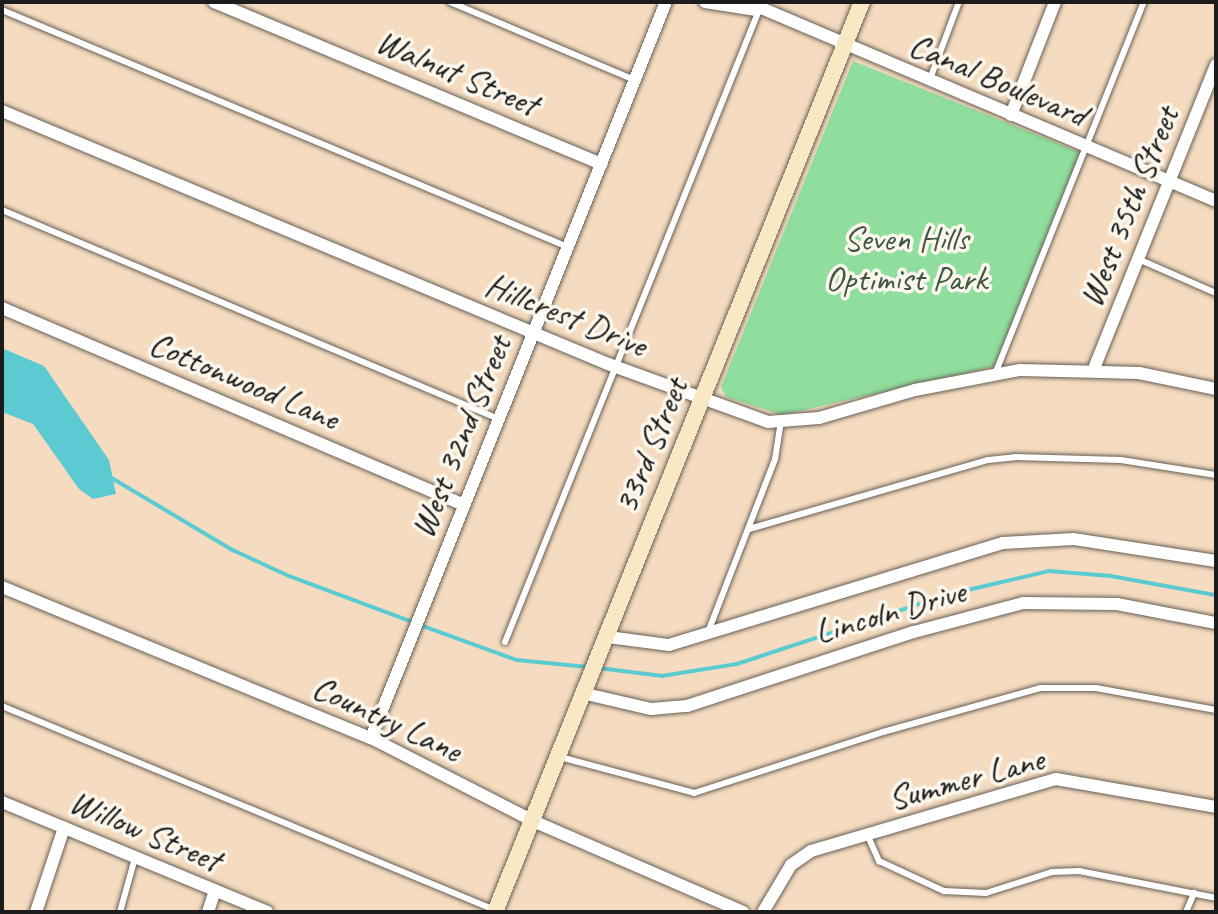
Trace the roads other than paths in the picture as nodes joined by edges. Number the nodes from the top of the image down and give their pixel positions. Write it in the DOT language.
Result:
graph roads {
  1 [pos="214,2"];
  2 [pos="450,2"];
  3 [pos="666,2"];
  4 [pos="705,2"];
  5 [pos="747,2"];
  6 [pos="862,2"];
  7 [pos="959,2"];
  8 [pos="1055,2"];
  9 [pos="1144,2"];
  10 [pos="760,6"];
  11 [pos="2,10"];
  12 [pos="844,46"];
  13 [pos="1216,65"];
  14 [pos="635,80"];
  15 [pos="929,81"];
  16 [pos="2,111"];
  17 [pos="1011,115"];
  18 [pos="1086,146"];
  19 [pos="601,164"];
  20 [pos="1169,181"];
  21 [pos="1216,201"];
  22 [pos="2,210"];
  23 [pos="568,247"];
  24 [pos="1138,259"];
  25 [pos="1216,293"];
  26 [pos="2,308"];
  27 [pos="533,333"];
  28 [pos="616,367"];
  29 [pos="1093,371"];
  30 [pos="995,374"];
  31 [pos="1216,389"];
  32 [pos="704,401"];
  33 [pos="499,419"];
  34 [pos="781,422"];
  35 [pos="1216,475"];
  36 [pos="464,505"];
  37 [pos="749,529"];
  38 [pos="1216,561"];
  39 [pos="2,587"];
  40 [pos="1216,623"];
  41 [pos="707,633"];
  42 [pos="608,637"];
  43 [pos="505,642"];
  44 [pos="588,688"];
  45 [pos="2,706"];
  46 [pos="1216,710"];
  47 [pos="371,738"];
  48 [pos="559,757"];
  49 [pos="2,802"];
  50 [pos="1216,807"];
  51 [pos="533,821"];
  52 [pos="64,828"];
  53 [pos="867,834"];
  54 [pos="135,858"];
  55 [pos="215,891"];
  56 [pos="1194,894"];
  57 [pos="1216,898"];
  58 [pos="36,912"];
  59 [pos="120,912"];
  60 [pos="208,912"];
  61 [pos="267,912"];
  62 [pos="497,912"];
  63 [pos="743,912"];
  64 [pos="763,912"];
  65 [pos="1186,912"];
  1 -- 19 [label="street, Walnut Street"];
  2 -- 14 [label="lane"];
  3 -- 14 [label="street, West 32nd Street"];
  4 -- 10 [label="street, Canal Boulevard"];
  5 -- 10 [label="street, Canal Boulevard"];
  6 -- 12 [label="street, 33rd Street"];
  7 -- 15 [label="lane"];
  8 -- 17 [label="street"];
  9 -- 18 [label="lane"];
  10 -- 12 [label="street, Canal Boulevard"];
  10 -- 28 [label="lane"];
  11 -- 23 [label="lane"];
  12 -- 15 [label="street, Canal Boulevard"];
  12 -- 32 [label="street, 33rd Street"];
  13 -- 20 [label="street, West 35th Street"];
  14 -- 19 [label="street, West 32nd Street"];
  15 -- 17 [label="street, Canal Boulevard"];
  16 -- 27 [label="street, Hillcrest Drive"];
  17 -- 18 [label="street, Canal Boulevard"];
  18 -- 20 [label="street, Canal Boulevard"];
  18 -- 30 [label="lane"];
  19 -- 23 [label="street, West 32nd Street"];
  20 -- 21 [label="street, Canal Boulevard"];
  20 -- 24 [label="street, West 35th Street"];
  22 -- 33 [label="lane"];
  23 -- 27 [label="street, West 32nd Street"];
  24 -- 25 [label="lane"];
  24 -- 29 [label="street, West 35th Street"];
  26 -- 36 [label="street, Cottonwood Lane"];
  27 -- 28 [label="street, Hillcrest Drive"];
  27 -- 33 [label="street, West 32nd Street"];
  28 -- 32 [label="street, Hillcrest Drive"];
  28 -- 43 [label="lane"];
  29 -- 30 [label="street, Hillcrest Drive"];
  29 -- 31 [label="street, Hillcrest Drive"];
  30 -- 34 [label="street, Hillcrest Drive"];
  32 -- 34 [label="street, Hillcrest Drive"];
  32 -- 42 [label="street, 33rd Street"];
  33 -- 36 [label="street, West 32nd Street"];
  34 -- 37 [label="lane"];
  35 -- 37 [label="lane"];
  36 -- 47 [label="street, West 32nd Street"];
  37 -- 41 [label="lane"];
  38 -- 41 [label="street, Lincoln Drive"];
  39 -- 47 [label="street, Country Lane"];
  40 -- 44 [label="street, Lincoln Drive"];
  41 -- 42 [label="street, Lincoln Drive"];
  42 -- 44 [label="street, 33rd Street"];
  44 -- 48 [label="street, 33rd Street"];
  45 -- 62 [label="lane"];
  46 -- 48 [label="lane"];
  47 -- 51 [label="street, Country Lane"];
  48 -- 51 [label="street, 33rd Street"];
  49 -- 52 [label="street, Willow Street"];
  50 -- 53 [label="street, Summer Lane"];
  51 -- 62 [label="street, 33rd Street"];
  51 -- 63 [label="street, Country Lane"];
  52 -- 54 [label="street, Willow Street"];
  52 -- 58 [label="street"];
  53 -- 56 [label="lane"];
  53 -- 64 [label="street, Summer Lane"];
  54 -- 55 [label="street, Willow Street"];
  54 -- 59 [label="lane"];
  55 -- 60 [label="street"];
  55 -- 61 [label="street, Willow Street"];
  56 -- 57 [label="lane"];
  56 -- 65 [label="lane"];
}
